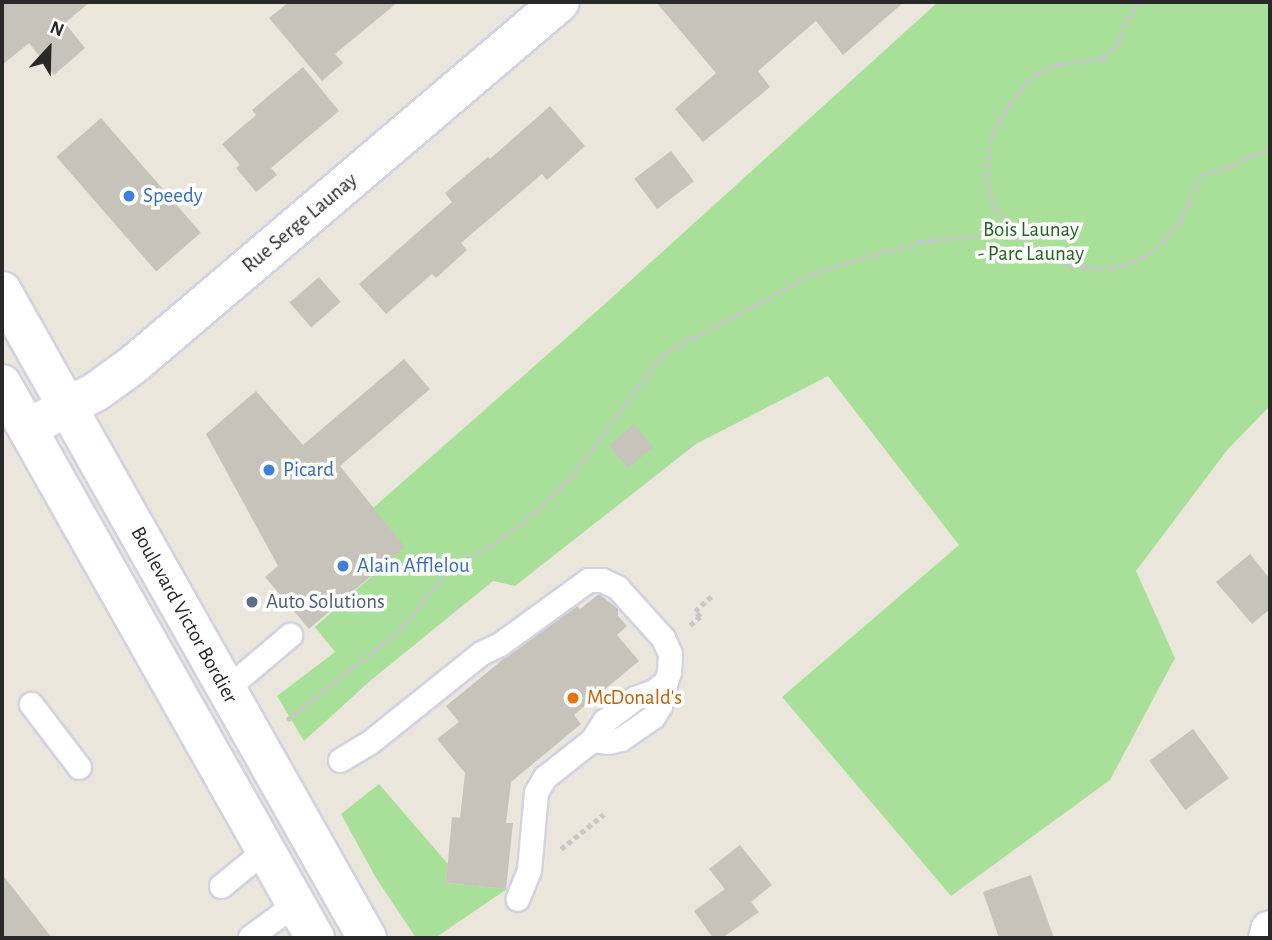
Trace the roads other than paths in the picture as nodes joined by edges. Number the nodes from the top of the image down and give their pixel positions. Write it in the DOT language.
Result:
graph roads {
  1 [pos="560,2"];
  2 [pos="2,290"];
  3 [pos="2,384"];
  4 [pos="67,408"];
  5 [pos="28,428"];
  6 [pos="290,635"];
  7 [pos="226,689"];
  8 [pos="31,704"];
  9 [pos="340,760"];
  10 [pos="79,767"];
  11 [pos="265,850"];
  12 [pos="221,886"];
  13 [pos="517,899"];
  14 [pos="295,904"];
  15 [pos="1270,930"];
  16 [pos="250,937"];
  17 [pos="316,938"];
  18 [pos="367,938"];
  19 [pos="1268,938"];
  1 -- 4 [label="main road, Rue Serge Launay"];
  2 -- 4 [label="main road, Boulevard Victor Bordier"];
  3 -- 5 [label="main road"];
  4 -- 5 [label="main road, Rue Serge Launay"];
  4 -- 7 [label="main road, Boulevard Victor Bordier"];
  5 -- 11 [label="main road"];
  6 -- 7 [label="lane"];
  7 -- 18 [label="main road, Boulevard Victor Bordier"];
  8 -- 10 [label="lane"];
  9 -- 13 [label="lane"];
  11 -- 12 [label="lane"];
  11 -- 14 [label="main road"];
  14 -- 16 [label="lane"];
  14 -- 17 [label="main road"];
  15 -- 19 [label="main road"];
}
